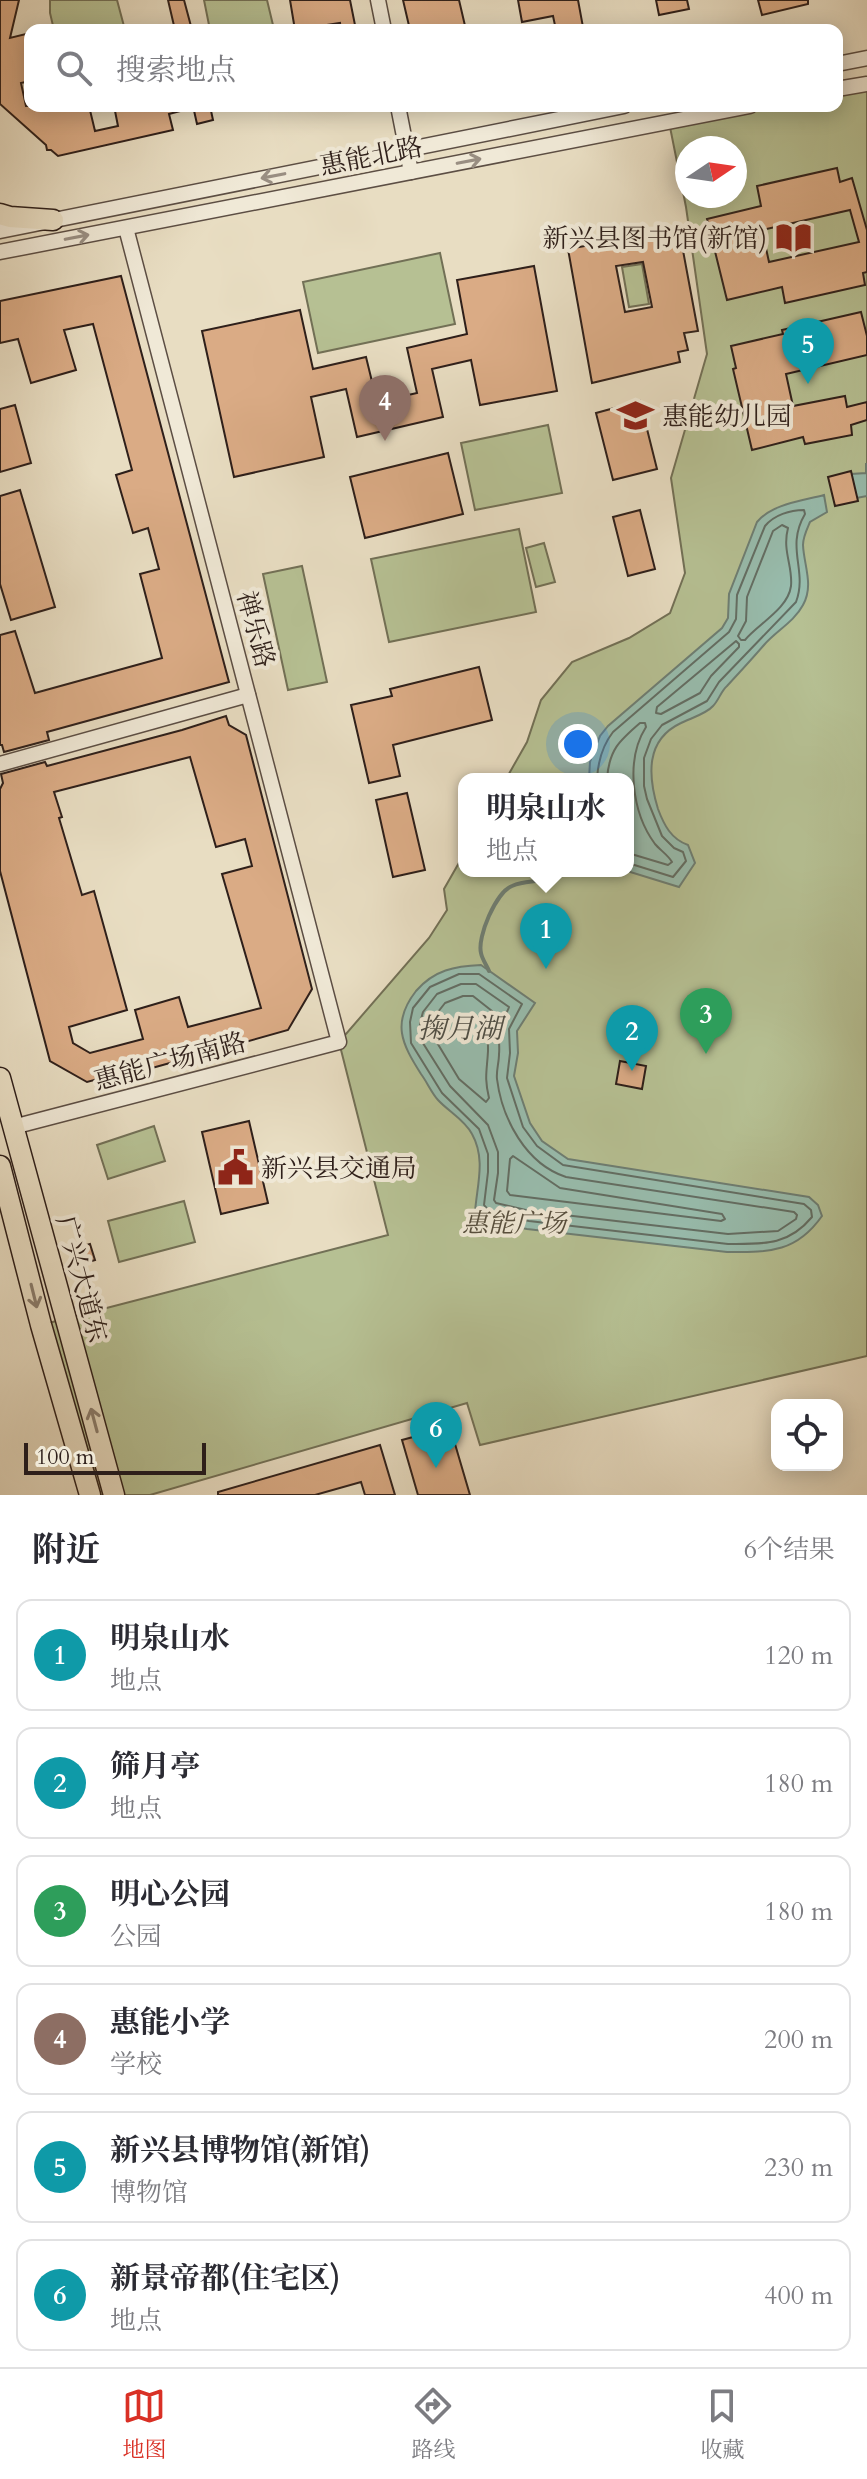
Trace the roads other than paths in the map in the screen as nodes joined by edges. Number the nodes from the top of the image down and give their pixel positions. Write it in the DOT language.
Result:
graph roads {
  1 [pos="378,0"];
  2 [pos="383,24"];
  3 [pos="867,58"];
  4 [pos="843,63"];
  5 [pos="867,84"];
  6 [pos="843,88"];
  7 [pos="399,112"];
  8 [pos="594,112"];
  9 [pos="719,112"];
  10 [pos="407,149"];
  11 [pos="411,172"];
  12 [pos="0,214"];
  13 [pos="53,220"];
  14 [pos="126,228"];
  15 [pos="0,231"];
  16 [pos="0,255"];
  17 [pos="248,695"];
  18 [pos="0,764"];
  19 [pos="339,1042"];
  20 [pos="0,1078"];
  21 [pos="13,1127"];
  22 [pos="0,1166"];
  23 [pos="90,1495"];
  24 [pos="114,1495"];
  1 -- 2 [label="street"];
  3 -- 4 [label="street"];
  5 -- 6 [label="street"];
  7 -- 10 [label="street"];
  8 -- 10 [label="street, 惠能北路"];
  11 -- 9 [label="street, 惠能北路, one-way"];
  10 -- 11 [label="street"];
  10 -- 13 [label="street, 惠能北路, one-way"];
  11 -- 14 [label="street, 惠能北路"];
  12 -- 13 [label="highway"];
  13 -- 15 [label="street, 惠能北路"];
  16 -- 14 [label="street, 惠能北路, one-way"];
  14 -- 17 [label="street, 禅乐路"];
  17 -- 18 [label="street"];
  17 -- 19 [label="street, 禅乐路"];
  19 -- 21 [label="street, 惠能广场南路"];
  20 -- 21 [label="highway, 广兴大道东"];
  24 -- 21 [label="highway, 广兴大道东, one-way"];
  22 -- 23 [label="highway, 广兴大道东, one-way"];
}
